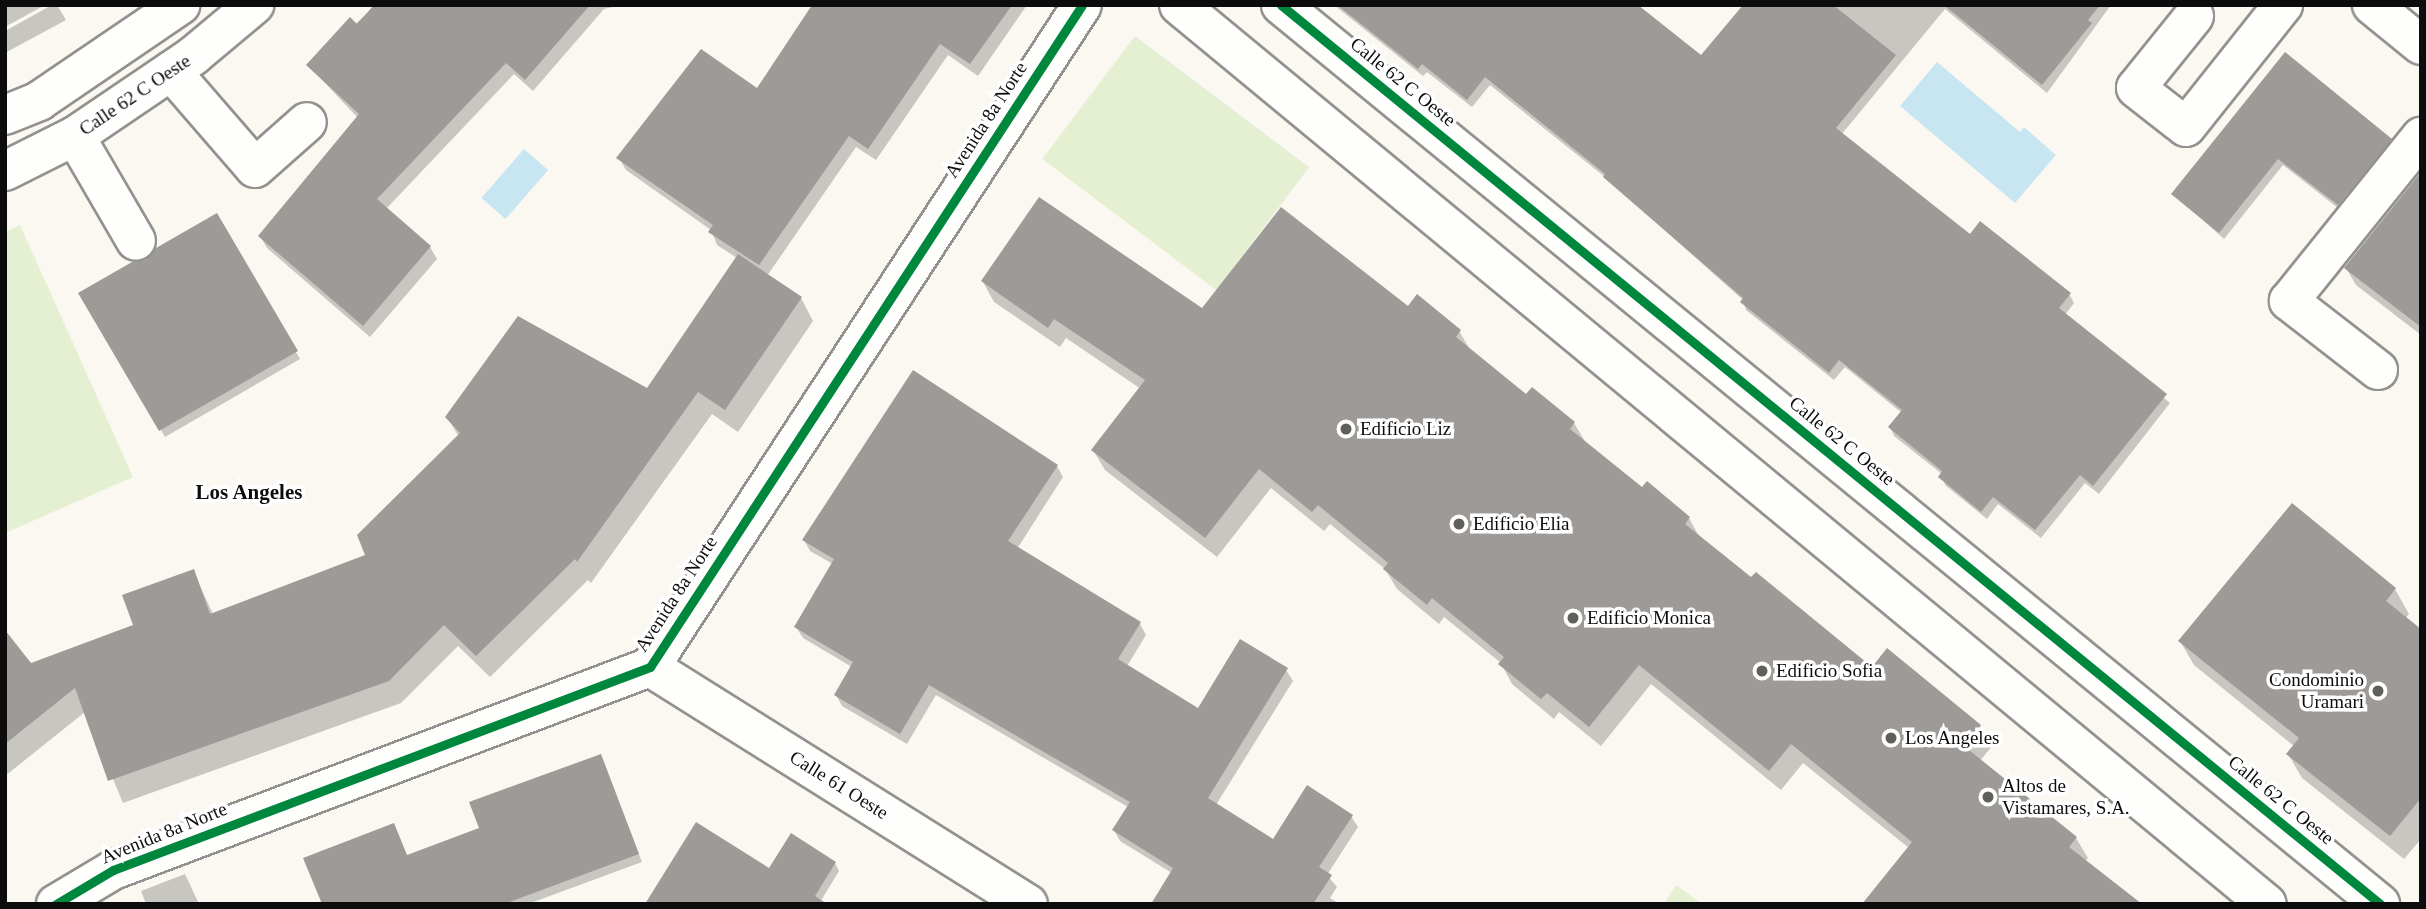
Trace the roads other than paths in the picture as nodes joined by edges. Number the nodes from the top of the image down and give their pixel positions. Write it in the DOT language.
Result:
graph roads {
  1 [pos="180,5"];
  2 [pos="254,5"];
  3 [pos="1082,5"];
  4 [pos="1179,5"];
  5 [pos="1281,5"];
  6 [pos="2283,5"];
  7 [pos="2372,5"];
  8 [pos="2194,16"];
  9 [pos="2421,45"];
  10 [pos="171,71"];
  11 [pos="5,115"];
  12 [pos="307,122"];
  13 [pos="75,136"];
  14 [pos="2421,137"];
  15 [pos="5,171"];
  16 [pos="136,241"];
  17 [pos="2378,370"];
  18 [pos="650,667"];
  19 [pos="56,904"];
  20 [pos="1028,904"];
  21 [pos="2267,904"];
  22 [pos="2380,904"];
  1 -- 11 [label="street"];
  2 -- 10 [label="street, Calle 62 C Oeste"];
  3 -- 18 [label="street, Avenida 8a Norte"];
  4 -- 21 [label="street"];
  5 -- 22 [label="street, Calle 62 C Oeste"];
  6 -- 8 [label="street"];
  7 -- 9 [label="street"];
  10 -- 12 [label="street"];
  10 -- 13 [label="street, Calle 62 C Oeste"];
  13 -- 15 [label="street, Calle 62 C Oeste"];
  13 -- 16 [label="street"];
  14 -- 17 [label="street"];
  18 -- 19 [label="street, Avenida 8a Norte"];
  18 -- 20 [label="street, Calle 61 Oeste"];
}
